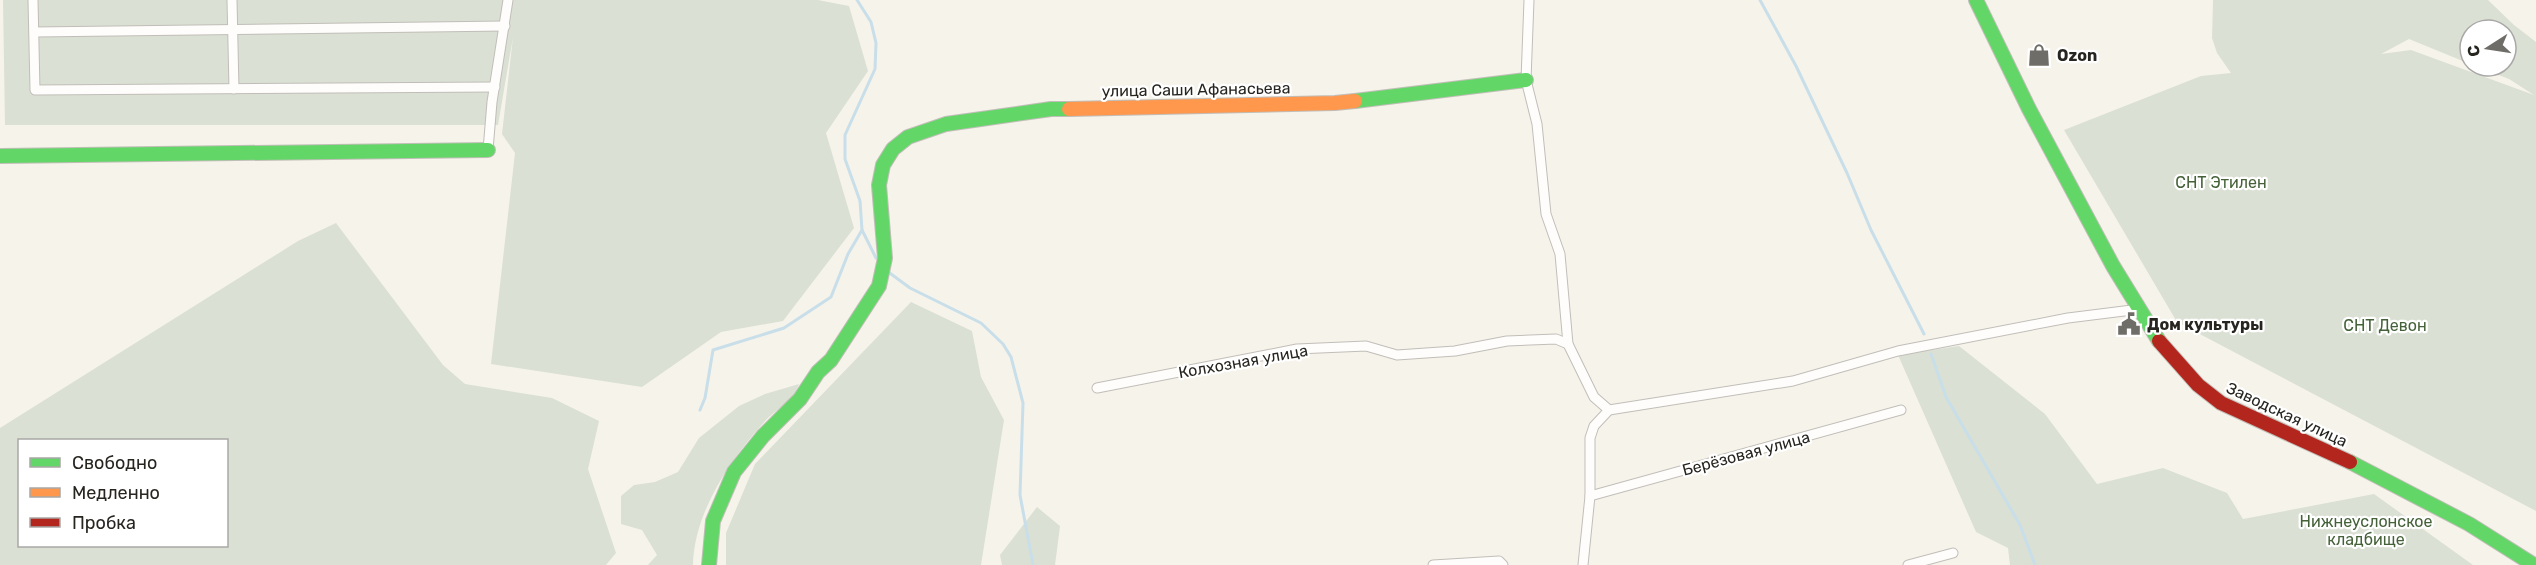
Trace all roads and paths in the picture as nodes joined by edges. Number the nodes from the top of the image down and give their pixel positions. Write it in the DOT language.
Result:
graph roads {
  1 [pos="33,0"];
  2 [pos="232,0"];
  3 [pos="508,0"];
  4 [pos="1529,0"];
  5 [pos="1976,0"];
  6 [pos="505,26"];
  7 [pos="233,31"];
  8 [pos="34,32"];
  9 [pos="1526,80"];
  10 [pos="495,87"];
  11 [pos="234,89"];
  12 [pos="488,150"];
  13 [pos="0,156"];
  14 [pos="2140,309"];
  15 [pos="1568,344"];
  16 [pos="1097,388"];
  17 [pos="1901,410"];
  18 [pos="1608,411"];
  19 [pos="1590,496"];
  20 [pos="1953,553"];
  21 [pos="709,565"];
  22 [pos="1433,565"];
  23 [pos="1503,565"];
  24 [pos="1583,565"];
  25 [pos="1908,565"];
  26 [pos="2534,565"];
  1 -- 8 [label="street"];
  2 -- 7 [label="street"];
  3 -- 6 [label="street"];
  4 -- 9 [label="street"];
  5 -- 14 [label="street, Заводская улица"];
  6 -- 7 [label="street"];
  6 -- 10 [label="street"];
  7 -- 8 [label="street"];
  7 -- 11 [label="street"];
  8 -- 11 [label="street"];
  9 -- 15 [label="street"];
  9 -- 21 [label="street, улица Саши Афанасьева"];
  10 -- 11 [label="street"];
  10 -- 12 [label="street"];
  12 -- 13 [label="street"];
  14 -- 18 [label="street"];
  14 -- 26 [label="street, Заводская улица"];
  15 -- 16 [label="street, Колхозная улица"];
  15 -- 18 [label="street"];
  17 -- 19 [label="street, Берёзовая улица"];
  18 -- 19 [label="street"];
  19 -- 24 [label="street"];
  20 -- 25 [label="street"];
  22 -- 23 [label="street"];
}
